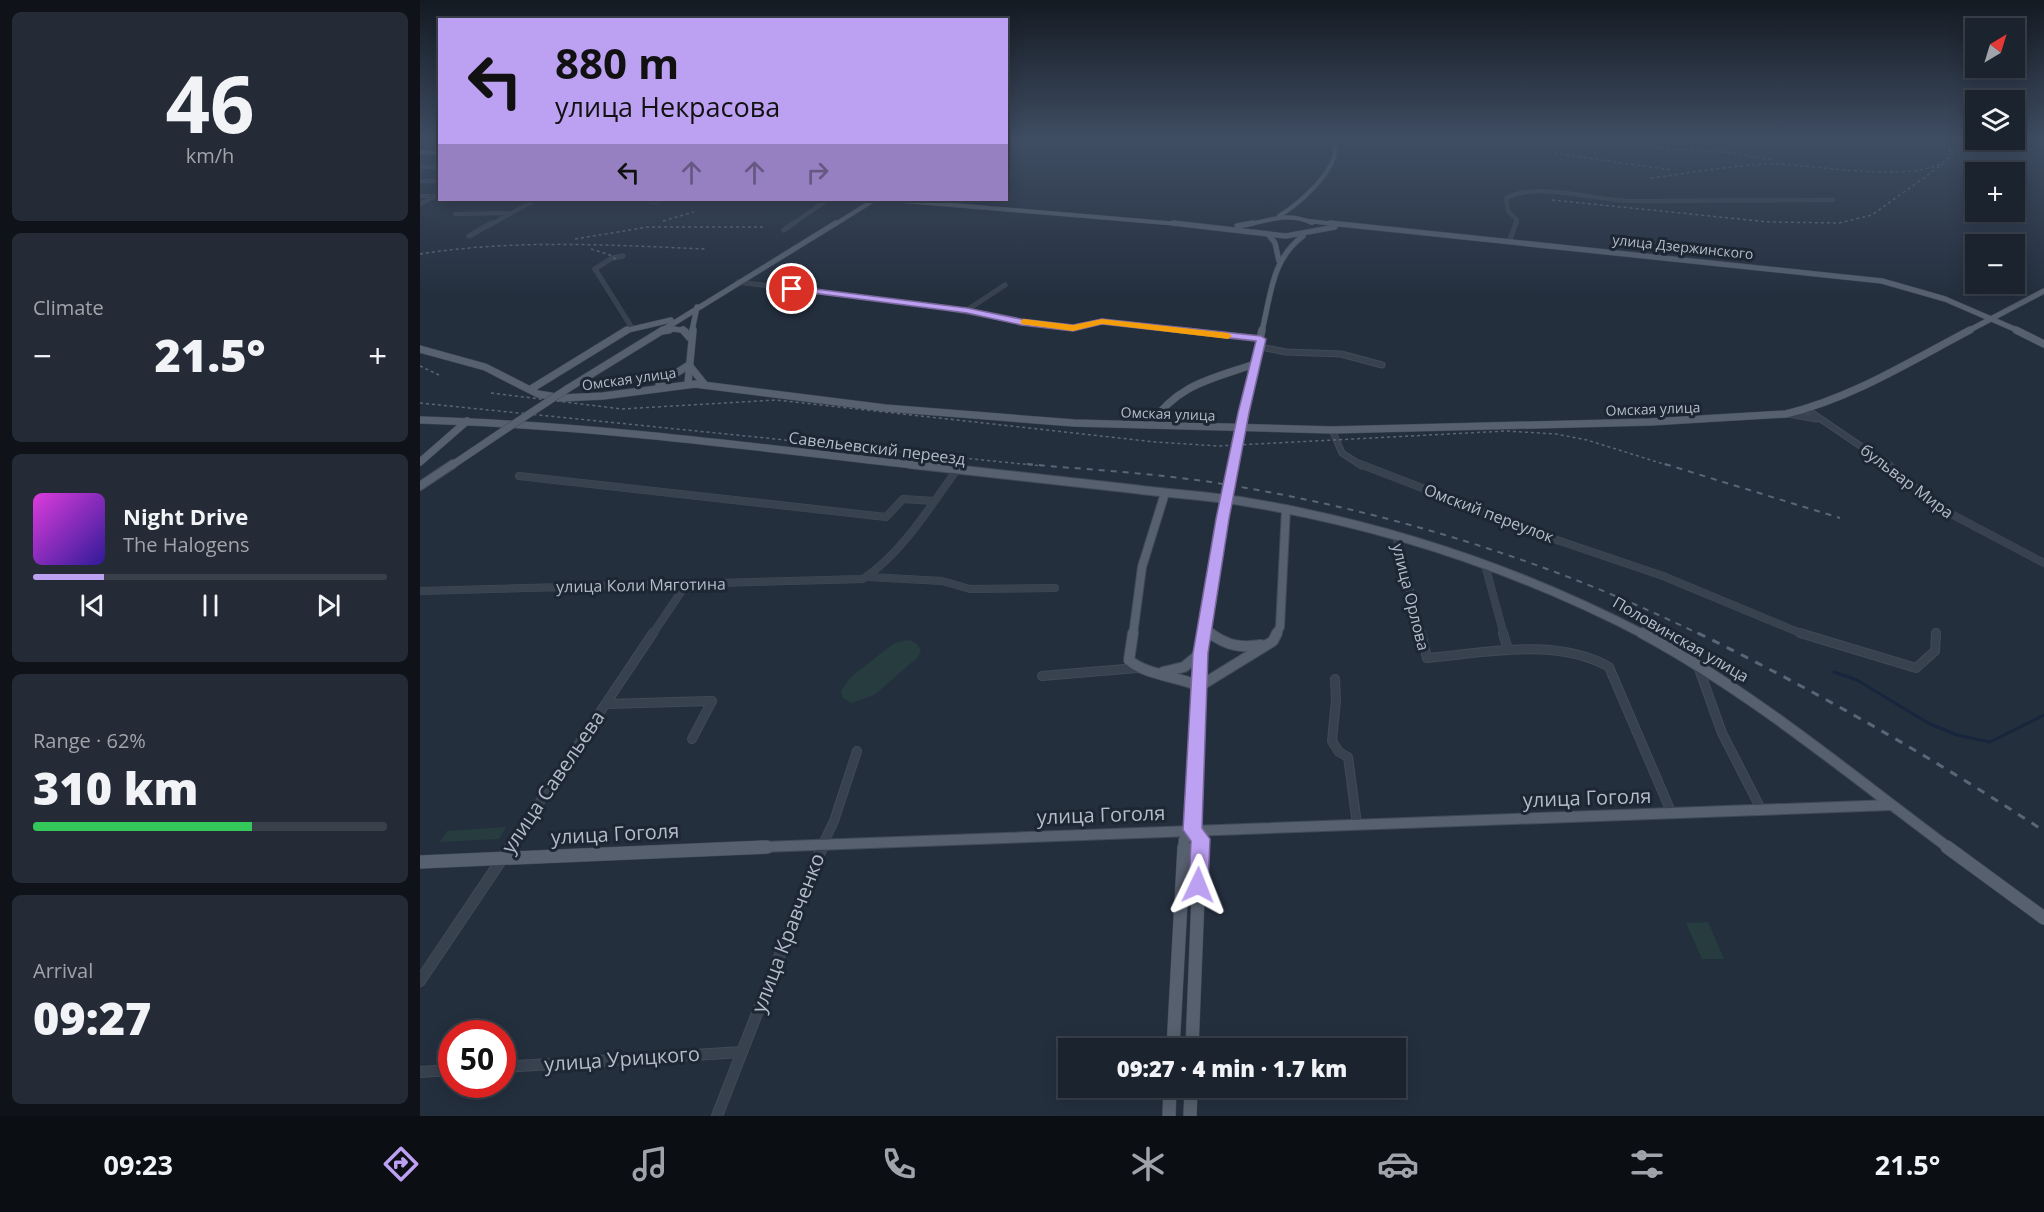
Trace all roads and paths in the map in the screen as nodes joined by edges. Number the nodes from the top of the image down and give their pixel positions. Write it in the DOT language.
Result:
graph roads {
  1 [pos="1310,192"];
  2 [pos="438,195"];
  3 [pos="420,196"];
  4 [pos="1305,200"];
  5 [pos="1833,200"];
  6 [pos="533,201"];
  7 [pos="646,201"];
  8 [pos="826,201"];
  9 [pos="872,201"];
  10 [pos="904,201"];
  11 [pos="657,202"];
  12 [pos="420,204"];
  13 [pos="510,213"];
  14 [pos="455,214"];
  15 [pos="1275,218"];
  16 [pos="1268,219"];
  17 [pos="1308,221"];
  18 [pos="1218,227"];
  19 [pos="1365,228"];
  20 [pos="784,230"];
  21 [pos="1309,232"];
  22 [pos="1266,233"];
  23 [pos="469,236"];
  24 [pos="1509,242"];
  25 [pos="623,256"];
  26 [pos="1279,261"];
  27 [pos="738,282"];
  28 [pos="1005,285"];
  29 [pos="2044,291"];
  30 [pos="697,308"];
  31 [pos="967,310"];
  32 [pos="681,317"];
  33 [pos="1993,317"];
  34 [pos="641,326"];
  35 [pos="632,328"];
  36 [pos="656,333"];
  37 [pos="690,338"];
  38 [pos="1261,339"];
  39 [pos="2044,344"];
  40 [pos="1260,347"];
  41 [pos="420,349"];
  42 [pos="1255,364"];
  43 [pos="689,365"];
  44 [pos="1382,365"];
  45 [pos="1234,372"];
  46 [pos="1253,374"];
  47 [pos="688,383"];
  48 [pos="705,385"];
  49 [pos="531,389"];
  50 [pos="645,390"];
  51 [pos="1806,409"];
  52 [pos="1786,414"];
  53 [pos="420,420"];
  54 [pos="467,421"];
  55 [pos="1824,421"];
  56 [pos="1150,425"];
  57 [pos="1332,430"];
  58 [pos="420,462"];
  59 [pos="956,471"];
  60 [pos="519,476"];
  61 [pos="420,486"];
  62 [pos="1166,493"];
  63 [pos="934,501"];
  64 [pos="1245,502"];
  65 [pos="1286,509"];
  66 [pos="1396,535"];
  67 [pos="2044,563"];
  68 [pos="1485,565"];
  69 [pos="866,578"];
  70 [pos="687,583"];
  71 [pos="1055,588"];
  72 [pos="420,591"];
  73 [pos="1204,628"];
  74 [pos="1936,632"];
  75 [pos="1267,644"];
  76 [pos="1508,650"];
  77 [pos="1201,653"];
  78 [pos="1697,664"];
  79 [pos="1137,668"];
  80 [pos="1162,672"];
  81 [pos="1042,676"];
  82 [pos="1335,680"];
  83 [pos="1200,686"];
  84 [pos="606,704"];
  85 [pos="692,739"];
  86 [pos="858,751"];
  87 [pos="1892,805"];
  88 [pos="1761,809"];
  89 [pos="1672,814"];
  90 [pos="1356,824"];
  91 [pos="1193,830"];
  92 [pos="823,843"];
  93 [pos="502,858"];
  94 [pos="420,862"];
  95 [pos="2044,918"];
  96 [pos="420,981"];
  97 [pos="1174,1038"];
  98 [pos="1192,1038"];
  99 [pos="742,1052"];
  100 [pos="516,1066"];
  101 [pos="438,1071"];
  102 [pos="420,1072"];
  103 [pos="1170,1098"];
  104 [pos="1191,1098"];
  105 [pos="717,1116"];
  106 [pos="1169,1116"];
  107 [pos="1190,1116"];
  1 -- 4 [label="main road"];
  2 -- 3 [label="street"];
  2 -- 12 [label="street"];
  4 -- 15 [label="main road"];
  4 -- 17 [label="main road"];
  5 -- 24 [label="street"];
  6 -- 13 [label="street"];
  7 -- 11 [label="street"];
  8 -- 20 [label="street"];
  9 -- 27 [label="main road"];
  10 -- 18 [label="main road"];
  13 -- 14 [label="street"];
  13 -- 23 [label="street"];
  15 -- 16 [label="main road"];
  15 -- 17 [label="main road, улица Дзержинского"];
  16 -- 18 [label="main road"];
  16 -- 22 [label="main road"];
  17 -- 19 [label="main road, улица Дзержинского"];
  17 -- 21 [label="main road"];
  18 -- 22 [label="main road"];
  19 -- 21 [label="main road, улица Дзержинского"];
  19 -- 24 [label="main road, улица Дзержинского"];
  21 -- 22 [label="main road, улица Дзержинского"];
  21 -- 26 [label="main road"];
  22 -- 26 [label="main road"];
  24 -- 33 [label="main road, улица Дзержинского"];
  25 -- 35 [label="street"];
  26 -- 38 [label="main road"];
  27 -- 30 [label="main road"];
  27 -- 31 [label="street"];
  28 -- 31 [label="street"];
  29 -- 33 [label="main road, Омская улица"];
  30 -- 32 [label="main road"];
  30 -- 37 [label="main road"];
  31 -- 38 [label="street"];
  32 -- 34 [label="main road"];
  32 -- 36 [label="main road"];
  33 -- 39 [label="main road, улица Дзержинского"];
  33 -- 51 [label="main road, Омская улица"];
  34 -- 35 [label="main road"];
  34 -- 36 [label="main road"];
  35 -- 49 [label="main road"];
  36 -- 37 [label="main road"];
  36 -- 61 [label="main road, bridge"];
  37 -- 43 [label="main road"];
  38 -- 40 [label="main road"];
  40 -- 42 [label="main road"];
  40 -- 44 [label="street"];
  41 -- 49 [label="main road, Омская улица"];
  42 -- 45 [label="main road"];
  42 -- 46 [label="main road"];
  43 -- 47 [label="main road"];
  43 -- 48 [label="main road"];
  43 -- 50 [label="main road"];
  45 -- 46 [label="main road"];
  45 -- 56 [label="main road"];
  46 -- 73 [label="main road, bridge"];
  47 -- 48 [label="main road, Омская улица"];
  47 -- 50 [label="main road, Омская улица"];
  48 -- 56 [label="main road, Омская улица"];
  49 -- 50 [label="main road, Омская улица"];
  51 -- 52 [label="main road, Омская улица"];
  51 -- 55 [label="street, бульвар Мира"];
  52 -- 55 [label="street"];
  52 -- 57 [label="main road, Омская улица"];
  53 -- 54 [label="main road"];
  54 -- 58 [label="main road"];
  54 -- 59 [label="main road, Савельевский переезд"];
  55 -- 67 [label="street, бульвар Мира"];
  56 -- 57 [label="main road, Омская улица"];
  57 -- 74 [label="street, Омский переулок"];
  59 -- 62 [label="main road, Савельевский переезд"];
  59 -- 63 [label="street"];
  60 -- 63 [label="street"];
  62 -- 64 [label="main road, Савельевский переезд"];
  62 -- 79 [label="main road"];
  63 -- 69 [label="street"];
  64 -- 65 [label="main road, Половинская улица"];
  65 -- 66 [label="main road, Половинская улица"];
  65 -- 75 [label="main road"];
  66 -- 68 [label="main road, Половинская улица"];
  66 -- 76 [label="street, улица Орлова"];
  68 -- 76 [label="street"];
  68 -- 78 [label="main road, Половинская улица"];
  69 -- 70 [label="street, улица Коли Мяготина"];
  69 -- 71 [label="street, улица Коли Мяготина"];
  70 -- 72 [label="street, улица Коли Мяготина"];
  70 -- 84 [label="street, улица Савельева"];
  73 -- 75 [label="main road"];
  73 -- 77 [label="main road"];
  75 -- 83 [label="main road"];
  76 -- 89 [label="street"];
  77 -- 80 [label="main road"];
  77 -- 83 [label="main road"];
  78 -- 87 [label="main road, Половинская улица"];
  78 -- 88 [label="street"];
  79 -- 80 [label="main road"];
  79 -- 81 [label="street"];
  80 -- 83 [label="main road"];
  82 -- 90 [label="street"];
  83 -- 91 [label="main road"];
  84 -- 85 [label="street"];
  84 -- 93 [label="street, улица Савельева"];
  86 -- 92 [label="street, улица Кравченко"];
  87 -- 88 [label="main road, улица Гоголя"];
  87 -- 95 [label="main road, Половинская улица"];
  88 -- 89 [label="main road, улица Гоголя"];
  89 -- 90 [label="main road, улица Гоголя"];
  90 -- 91 [label="main road, улица Гоголя"];
  91 -- 92 [label="main road, улица Гоголя"];
  91 -- 97 [label="main road"];
  91 -- 98 [label="main road"];
  92 -- 93 [label="main road, улица Гоголя"];
  92 -- 99 [label="street, улица Кравченко"];
  93 -- 94 [label="main road, улица Гоголя"];
  93 -- 96 [label="street, улица Савельева"];
  99 -- 100 [label="street, улица Урицкого"];
  99 -- 105 [label="street, улица Кравченко"];
  101 -- 102 [label="street"];
  103 -- 106 [label="main road"];
  104 -- 107 [label="main road"];
}
